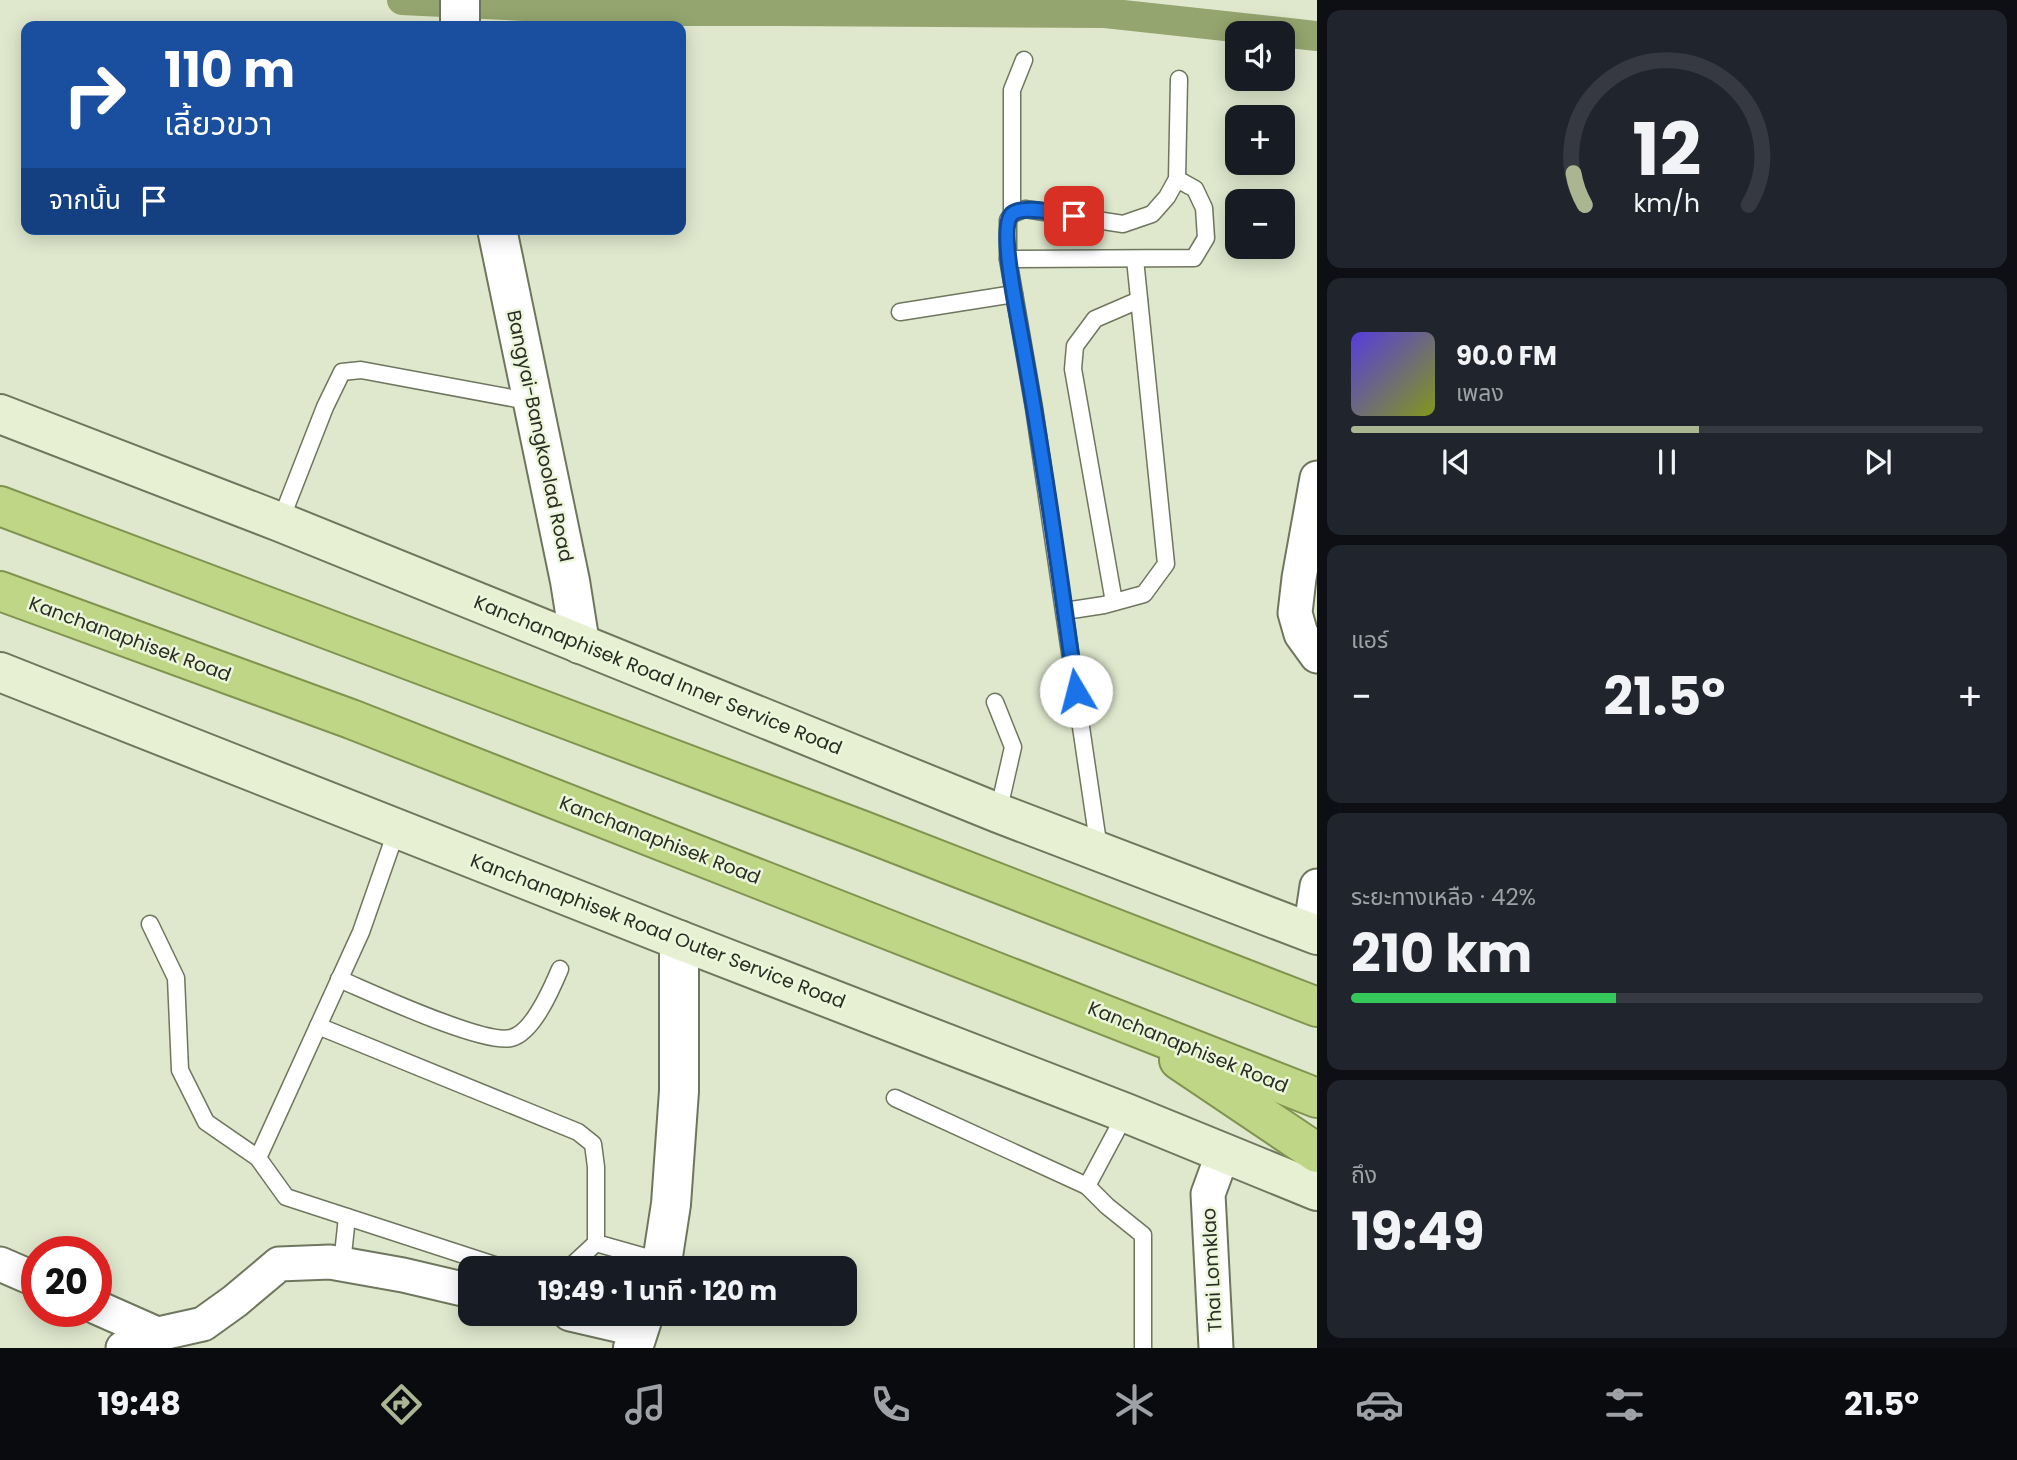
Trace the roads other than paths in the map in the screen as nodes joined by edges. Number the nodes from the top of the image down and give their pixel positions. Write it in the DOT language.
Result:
graph roads {
  1 [pos="1024,60"];
  2 [pos="1179,79"];
  3 [pos="1177,179"];
  4 [pos="1012,214"];
  5 [pos="498,235"];
  6 [pos="1008,259"];
  7 [pos="1135,259"];
  8 [pos="1014,293"];
  9 [pos="1139,300"];
  10 [pos="900,312"];
  11 [pos="533,402"];
  12 [pos="0,414"];
  13 [pos="1317,478"];
  14 [pos="0,506"];
  15 [pos="280,522"];
  16 [pos="0,591"];
  17 [pos="1114,602"];
  18 [pos="1065,611"];
  19 [pos="580,644"];
  20 [pos="1317,656"];
  21 [pos="0,671"];
  22 [pos="995,702"];
  23 [pos="998,813"];
  24 [pos="397,829"];
  25 [pos="1099,851"];
  26 [pos="1317,886"];
  27 [pos="150,925"];
  28 [pos="1313,934"];
  29 [pos="679,940"];
  30 [pos="560,970"];
  31 [pos="339,979"];
  32 [pos="1317,1007"];
  33 [pos="1117,1019"];
  34 [pos="318,1026"];
  35 [pos="895,1098"];
  36 [pos="1317,1098"];
  37 [pos="1126,1113"];
  38 [pos="1223,1153"];
  39 [pos="1317,1153"];
  40 [pos="258,1158"];
  41 [pos="1087,1186"];
  42 [pos="1317,1191"];
  43 [pos="347,1217"];
  44 [pos="596,1243"];
  45 [pos="467,1256"];
  46 [pos="582,1256"];
  47 [pos="633,1256"];
  48 [pos="663,1256"];
  49 [pos="0,1264"];
  50 [pos="342,1264"];
  51 [pos="21,1273"];
  52 [pos="458,1288"];
  53 [pos="112,1314"];
  54 [pos="619,1326"];
  55 [pos="639,1331"];
  56 [pos="158,1334"];
  57 [pos="123,1348"];
  58 [pos="1143,1348"];
  59 [pos="1216,1348"];
  1 -- 4 [label="lane"];
  2 -- 3 [label="lane"];
  3 -- 4 [label="lane"];
  3 -- 7 [label="lane"];
  4 -- 6 [label="lane"];
  5 -- 11 [label="street, Bangyai-Bangkoolad Road"];
  6 -- 7 [label="lane"];
  6 -- 8 [label="lane"];
  7 -- 9 [label="lane"];
  8 -- 10 [label="lane"];
  8 -- 18 [label="lane"];
  9 -- 17 [label="lane"];
  9 -- 17 [label="lane"];
  11 -- 15 [label="lane"];
  11 -- 19 [label="street, Bangyai-Bangkoolad Road"];
  12 -- 15 [label="main road, Kanchanaphisek Road Inner Service Road"];
  13 -- 20 [label="street"];
  14 -- 32 [label="highway"];
  15 -- 19 [label="main road, Kanchanaphisek Road Inner Service Road"];
  16 -- 33 [label="highway, Kanchanaphisek Road"];
  17 -- 18 [label="lane"];
  18 -- 25 [label="lane"];
  19 -- 23 [label="main road, Kanchanaphisek Road Inner Service Road"];
  21 -- 24 [label="main road, Kanchanaphisek Road Outer Service Road"];
  22 -- 23 [label="lane"];
  23 -- 25 [label="main road, Kanchanaphisek Road Inner Service Road"];
  24 -- 29 [label="main road, Kanchanaphisek Road Outer Service Road"];
  24 -- 31 [label="lane"];
  25 -- 28 [label="main road, Kanchanaphisek Road Inner Service Road"];
  26 -- 28 [label="street"];
  27 -- 40 [label="lane"];
  29 -- 37 [label="main road, Kanchanaphisek Road Outer Service Road"];
  29 -- 48 [label="street"];
  30 -- 31 [label="lane"];
  31 -- 34 [label="lane"];
  33 -- 36 [label="highway, Kanchanaphisek Road"];
  33 -- 39 [label="highway"];
  34 -- 40 [label="lane"];
  34 -- 44 [label="lane"];
  35 -- 41 [label="lane"];
  37 -- 38 [label="main road, Kanchanaphisek Road Outer Service Road"];
  37 -- 41 [label="lane"];
  38 -- 42 [label="main road, Kanchanaphisek Road Outer Service Road"];
  38 -- 59 [label="street, Thai Lomklao"];
  40 -- 43 [label="lane"];
  41 -- 58 [label="lane"];
  43 -- 45 [label="lane"];
  43 -- 50 [label="lane"];
  44 -- 46 [label="lane"];
  44 -- 47 [label="lane"];
  49 -- 51 [label="street"];
  50 -- 52 [label="street"];
  50 -- 56 [label="street"];
  53 -- 56 [label="street"];
  54 -- 55 [label="street"];
  56 -- 57 [label="street"];
}
